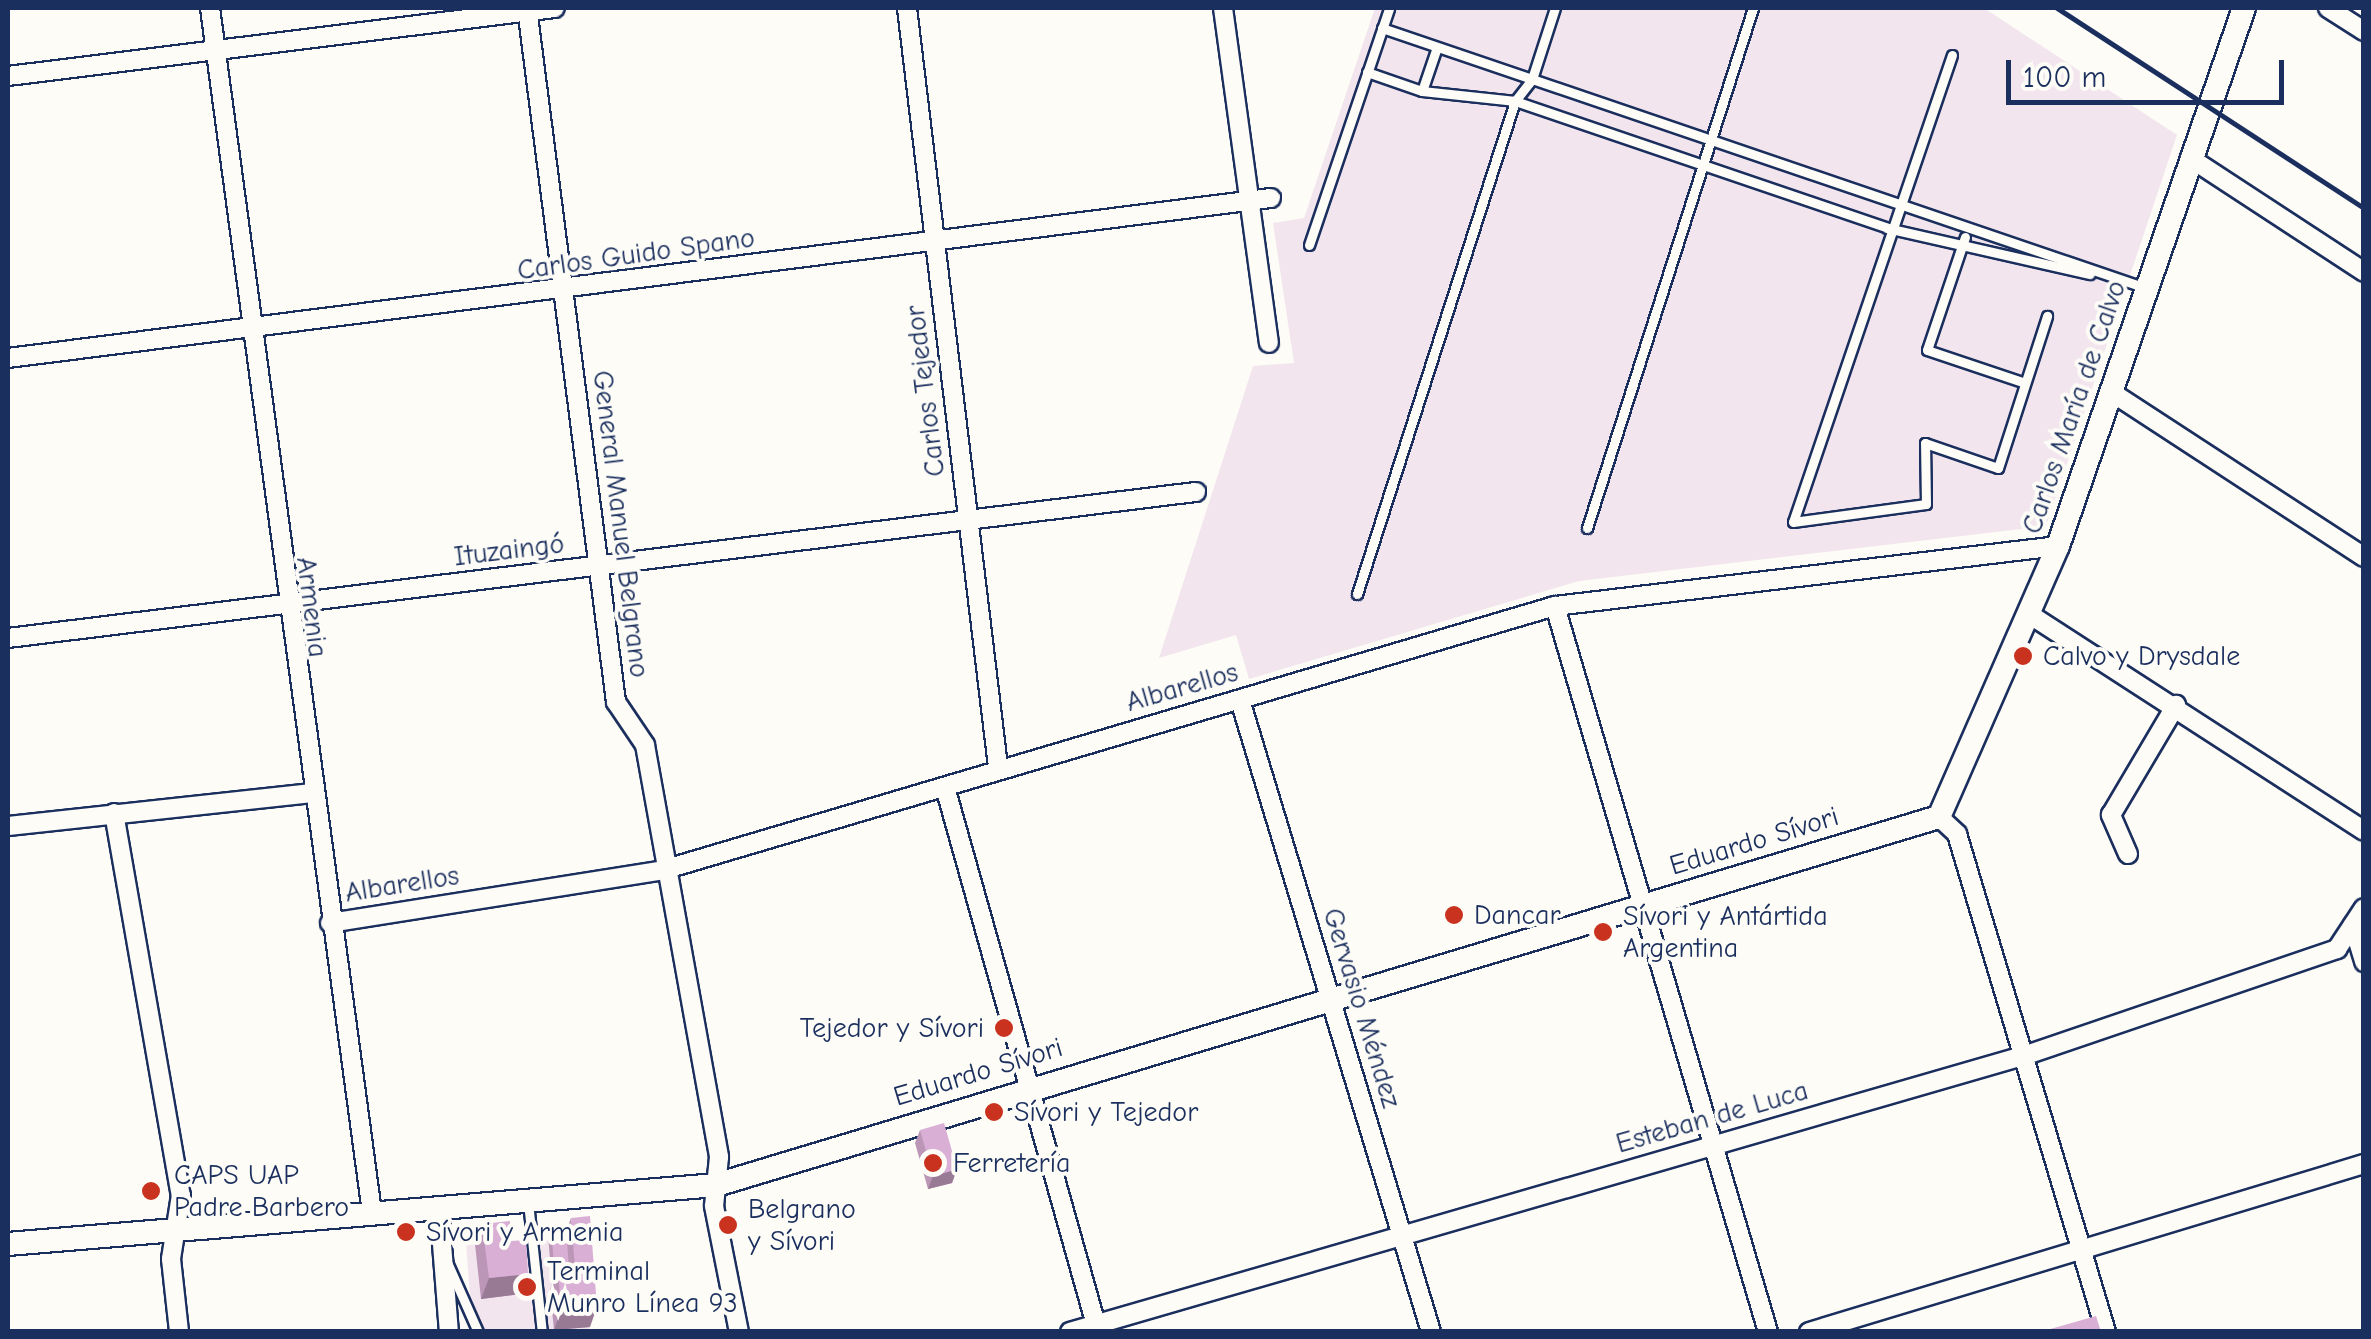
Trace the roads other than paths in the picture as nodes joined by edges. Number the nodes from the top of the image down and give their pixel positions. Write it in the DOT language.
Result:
graph roads {
  1 [pos="210,8"];
  2 [pos="555,8"];
  3 [pos="907,8"];
  4 [pos="1222,8"];
  5 [pos="1389,8"];
  6 [pos="1556,8"];
  7 [pos="1752,8"];
  8 [pos="2244,8"];
  9 [pos="2328,8"];
  10 [pos="527,9"];
  11 [pos="1382,28"];
  12 [pos="2364,31"];
  13 [pos="1436,47"];
  14 [pos="216,50"];
  15 [pos="1952,54"];
  16 [pos="1367,72"];
  17 [pos="8,76"];
  18 [pos="1532,79"];
  19 [pos="1422,91"];
  20 [pos="1515,101"];
  21 [pos="1710,140"];
  22 [pos="2190,158"];
  23 [pos="1704,165"];
  24 [pos="1270,198"];
  25 [pos="1248,200"];
  26 [pos="1904,206"];
  27 [pos="1887,228"];
  28 [pos="1967,233"];
  29 [pos="934,240"];
  30 [pos="1309,246"];
  31 [pos="2364,272"];
  32 [pos="2137,285"];
  33 [pos="563,293"];
  34 [pos="2047,316"];
  35 [pos="250,330"];
  36 [pos="1269,342"];
  37 [pos="8,358"];
  38 [pos="2025,383"];
  39 [pos="2112,392"];
  40 [pos="1196,492"];
  41 [pos="968,519"];
  42 [pos="1587,528"];
  43 [pos="2058,546"];
  44 [pos="2364,557"];
  45 [pos="600,566"];
  46 [pos="1357,594"];
  47 [pos="1556,606"];
  48 [pos="284,607"];
  49 [pos="2029,614"];
  50 [pos="8,638"];
  51 [pos="1240,700"];
  52 [pos="2176,705"];
  53 [pos="998,767"];
  54 [pos="946,787"];
  55 [pos="310,793"];
  56 [pos="114,813"];
  57 [pos="1939,817"];
  58 [pos="8,826"];
  59 [pos="2364,831"];
  60 [pos="2128,854"];
  61 [pos="663,870"];
  62 [pos="1641,907"];
  63 [pos="2364,908"];
  64 [pos="330,923"];
  65 [pos="2353,926"];
  66 [pos="2364,962"];
  67 [pos="1330,996"];
  68 [pos="2026,1055"];
  69 [pos="1030,1087"];
  70 [pos="1708,1146"];
  71 [pos="2364,1164"];
  72 [pos="716,1185"];
  73 [pos="528,1202"];
  74 [pos="438,1206"];
  75 [pos="372,1212"];
  76 [pos="181,1229"];
  77 [pos="1403,1238"];
  78 [pos="8,1244"];
  79 [pos="2081,1246"];
  80 [pos="440,1252"];
  81 [pos="1098,1328"];
  82 [pos="179,1332"];
  83 [pos="449,1332"];
  84 [pos="478,1332"];
  85 [pos="542,1332"];
  86 [pos="739,1332"];
  87 [pos="1070,1332"];
  88 [pos="1431,1332"];
  89 [pos="1768,1332"];
  90 [pos="1809,1332"];
  91 [pos="2106,1332"];
  1 -- 14 [label="street, Armenia"];
  2 -- 10 [label="street"];
  3 -- 29 [label="street, Carlos Tejedor"];
  4 -- 25 [label="street"];
  5 -- 11 [label="lane"];
  6 -- 18 [label="lane"];
  7 -- 21 [label="lane"];
  8 -- 22 [label="street, Carlos María de Calvo"];
  9 -- 12 [label="street"];
  10 -- 14 [label="street"];
  10 -- 33 [label="street, General Manuel Belgrano"];
  11 -- 13 [label="lane"];
  11 -- 16 [label="lane"];
  13 -- 18 [label="lane"];
  13 -- 19 [label="lane"];
  14 -- 17 [label="street"];
  14 -- 35 [label="street, Armenia"];
  15 -- 26 [label="lane"];
  16 -- 19 [label="lane"];
  16 -- 30 [label="lane"];
  18 -- 20 [label="lane"];
  18 -- 21 [label="lane"];
  19 -- 20 [label="lane"];
  20 -- 23 [label="lane"];
  20 -- 46 [label="lane"];
  21 -- 23 [label="lane"];
  21 -- 26 [label="lane"];
  22 -- 31 [label="street"];
  22 -- 32 [label="street, Carlos María de Calvo"];
  23 -- 27 [label="lane"];
  23 -- 42 [label="lane"];
  24 -- 25 [label="street, Carlos Guido Spano"];
  25 -- 29 [label="street, Carlos Guido Spano"];
  25 -- 36 [label="street"];
  26 -- 27 [label="lane"];
  26 -- 28 [label="lane"];
  27 -- 28 [label="lane"];
  27 -- 38 [label="lane"];
  28 -- 32 [label="lane"];
  28 -- 38 [label="lane"];
  29 -- 33 [label="street, Carlos Guido Spano"];
  29 -- 41 [label="street, Carlos Tejedor"];
  32 -- 39 [label="street, Carlos María de Calvo"];
  33 -- 35 [label="street, Carlos Guido Spano"];
  33 -- 45 [label="street, General Manuel Belgrano"];
  34 -- 38 [label="lane"];
  35 -- 37 [label="street, Carlos Guido Spano"];
  35 -- 48 [label="street, Armenia"];
  39 -- 43 [label="street, Carlos María de Calvo"];
  39 -- 44 [label="street"];
  40 -- 41 [label="street, Ituzaingó"];
  41 -- 45 [label="street, Ituzaingó"];
  41 -- 53 [label="street, Carlos Tejedor"];
  43 -- 47 [label="street, Albarellos"];
  43 -- 49 [label="street, Carlos María de Calvo"];
  45 -- 48 [label="street, Ituzaingó"];
  45 -- 61 [label="street, General Manuel Belgrano"];
  47 -- 51 [label="street, Albarellos"];
  47 -- 62 [label="street"];
  48 -- 50 [label="street, Ituzaingó"];
  48 -- 55 [label="street, Armenia"];
  49 -- 52 [label="street"];
  49 -- 57 [label="street, Carlos María de Calvo"];
  51 -- 53 [label="street, Albarellos"];
  51 -- 67 [label="street, Gervasio Méndez"];
  52 -- 59 [label="street"];
  52 -- 60 [label="street"];
  53 -- 54 [label="street, Albarellos"];
  54 -- 61 [label="street, Albarellos"];
  54 -- 69 [label="street"];
  55 -- 56 [label="street"];
  55 -- 64 [label="street, Armenia"];
  56 -- 58 [label="street"];
  56 -- 76 [label="street"];
  57 -- 62 [label="street, Eduardo Sívori"];
  57 -- 68 [label="street"];
  61 -- 64 [label="street, Albarellos"];
  61 -- 72 [label="street, General Manuel Belgrano"];
  62 -- 67 [label="street, Eduardo Sívori"];
  62 -- 70 [label="street"];
  63 -- 65 [label="street, Esteban de Luca"];
  64 -- 75 [label="street, Armenia"];
  65 -- 66 [label="street"];
  65 -- 68 [label="street, Esteban de Luca"];
  67 -- 69 [label="street, Eduardo Sívori"];
  67 -- 77 [label="street, Gervasio Méndez"];
  68 -- 70 [label="street, Esteban de Luca"];
  68 -- 79 [label="street"];
  69 -- 72 [label="street, Eduardo Sívori"];
  69 -- 81 [label="street"];
  70 -- 77 [label="street, Esteban de Luca"];
  70 -- 89 [label="street"];
  71 -- 79 [label="street"];
  72 -- 73 [label="street, Eduardo Sívori"];
  72 -- 86 [label="street, General Manuel Belgrano"];
  73 -- 74 [label="street, Eduardo Sívori"];
  73 -- 85 [label="lane"];
  74 -- 75 [label="street, Eduardo Sívori"];
  74 -- 80 [label="street"];
  75 -- 76 [label="street, Eduardo Sívori"];
  76 -- 78 [label="street, Eduardo Sívori"];
  76 -- 82 [label="street"];
  77 -- 81 [label="street, Esteban de Luca"];
  77 -- 88 [label="street, Gervasio Méndez"];
  79 -- 90 [label="street"];
  79 -- 91 [label="street"];
  80 -- 83 [label="street"];
  80 -- 84 [label="lane"];
  81 -- 87 [label="street, Esteban de Luca"];
}
